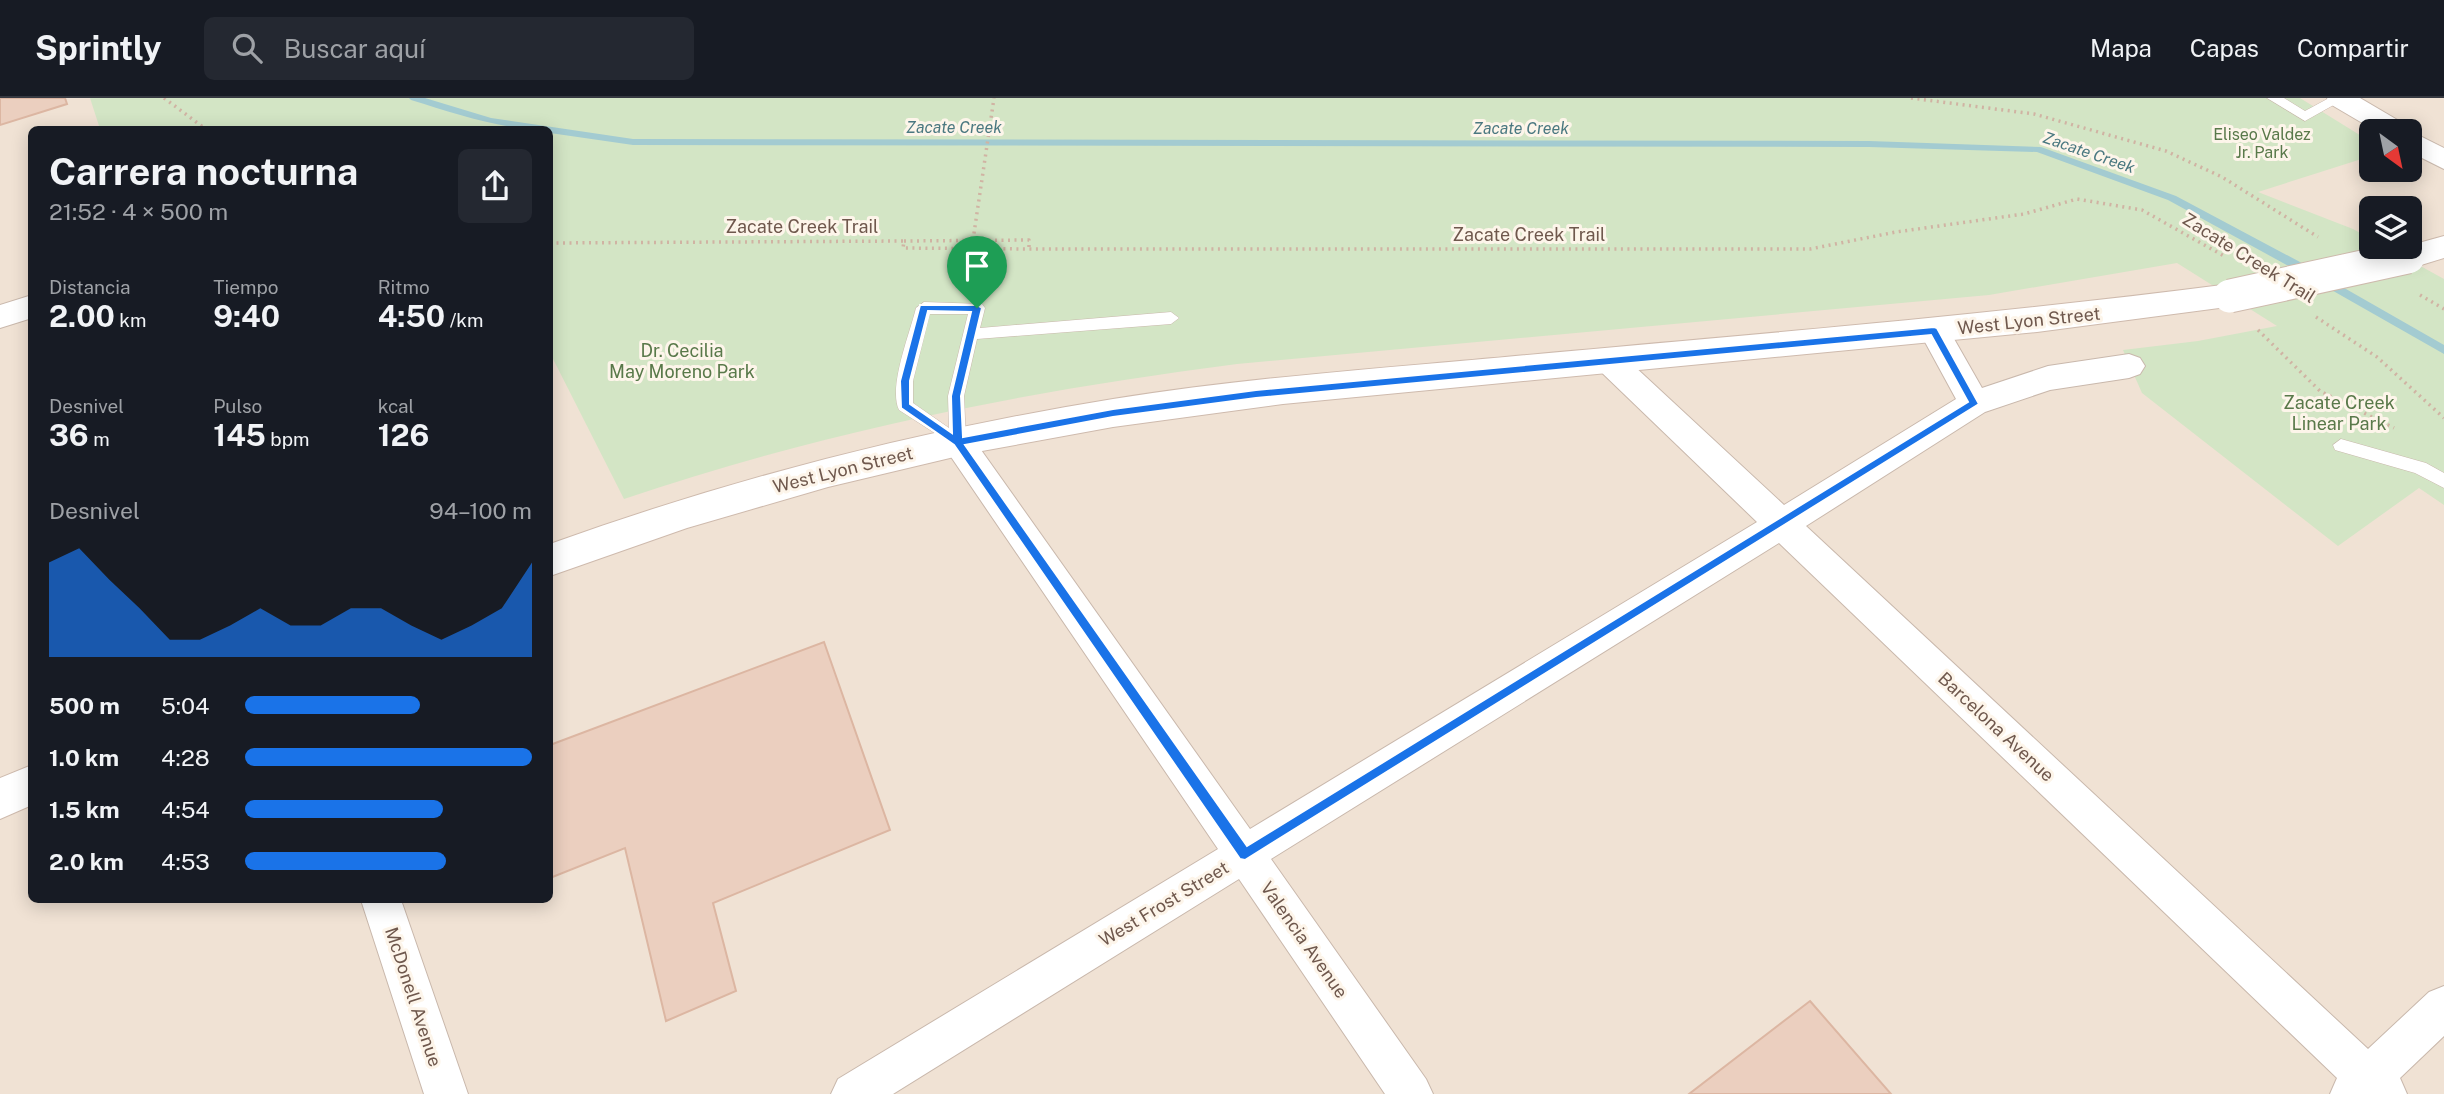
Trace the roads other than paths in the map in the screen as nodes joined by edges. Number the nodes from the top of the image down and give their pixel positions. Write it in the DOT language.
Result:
graph roads {
  1 [pos="2274,98"];
  2 [pos="2339,98"];
  3 [pos="2375,119"];
  4 [pos="2422,147"];
  5 [pos="2444,160"];
  6 [pos="2444,247"];
  7 [pos="28,307"];
  8 [pos="0,317"];
  9 [pos="1171,318"];
  10 [pos="1934,331"];
  11 [pos="972,334"];
  12 [pos="1608,360"];
  13 [pos="2129,366"];
  14 [pos="1974,404"];
  15 [pos="958,442"];
  16 [pos="2341,446"];
  17 [pos="2444,481"];
  18 [pos="1782,524"];
  19 [pos="553,560"];
  20 [pos="28,786"];
  21 [pos="0,799"];
  22 [pos="1245,854"];
  23 [pos="382,903"];
  24 [pos="2444,1007"];
  25 [pos="2368,1089"];
  26 [pos="446,1094"];
  27 [pos="853,1094"];
  28 [pos="1411,1094"];
  1 -- 2 [label="lane"];
  2 -- 3 [label="street"];
  4 -- 5 [label="street"];
  6 -- 10 [label="main road, West Lyon Street, bridge"];
  7 -- 8 [label="street"];
  9 -- 11 [label="lane"];
  10 -- 12 [label="main road, West Lyon Street"];
  10 -- 14 [label="street"];
  11 -- 15 [label="lane"];
  11 -- 15 [label="lane"];
  12 -- 15 [label="main road, West Lyon Street"];
  12 -- 18 [label="street, Barcelona Avenue"];
  13 -- 14 [label="street, West Frost Street"];
  14 -- 18 [label="street, West Frost Street"];
  15 -- 19 [label="main road, West Lyon Street"];
  15 -- 22 [label="street, Valencia Avenue"];
  16 -- 17 [label="lane"];
  18 -- 22 [label="street, West Frost Street"];
  18 -- 25 [label="street, Barcelona Avenue"];
  20 -- 21 [label="main road"];
  22 -- 27 [label="street, West Frost Street"];
  22 -- 28 [label="street, Valencia Avenue"];
  23 -- 26 [label="street, McDonell Avenue"];
  24 -- 25 [label="street"];
}
